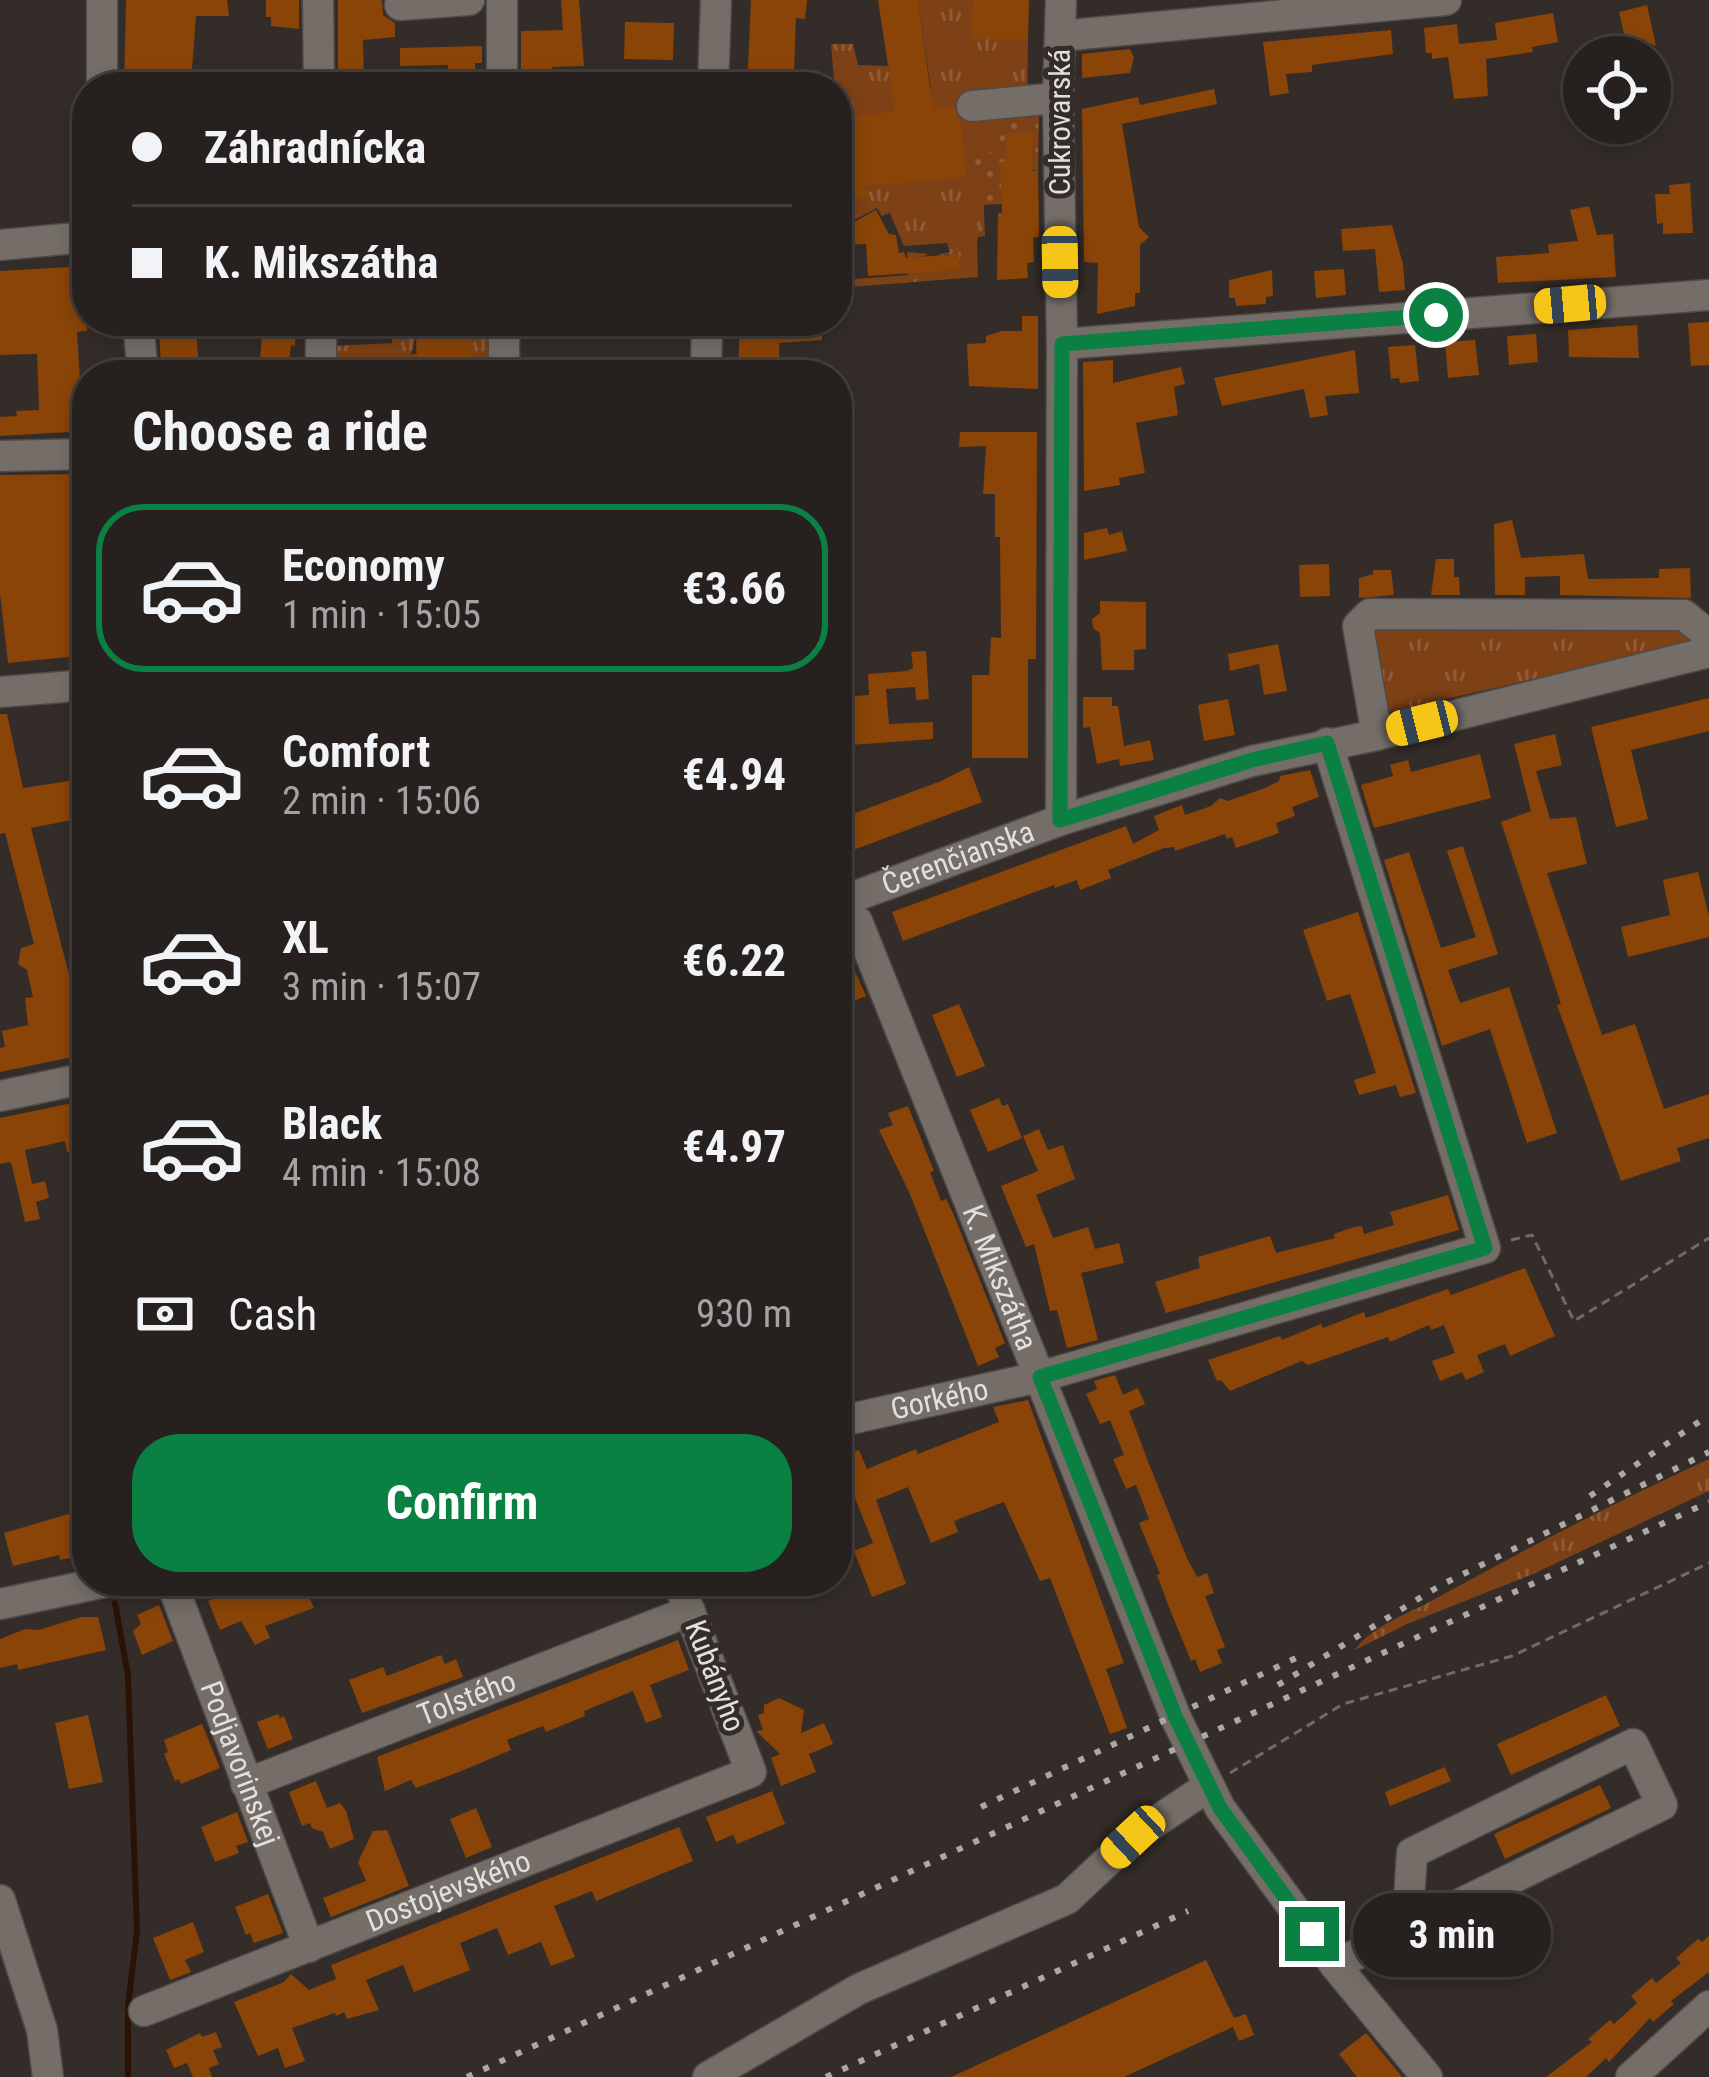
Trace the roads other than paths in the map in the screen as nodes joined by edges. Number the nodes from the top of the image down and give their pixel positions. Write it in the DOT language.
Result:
graph roads {
  1 [pos="102,0"];
  2 [pos="318,0"];
  3 [pos="469,0"];
  4 [pos="502,0"];
  5 [pos="716,0"];
  6 [pos="1061,0"];
  7 [pos="1446,0"];
  8 [pos="400,5"];
  9 [pos="1060,36"];
  10 [pos="102,72"];
  11 [pos="319,72"];
  12 [pos="502,72"];
  13 [pos="714,72"];
  14 [pos="1058,98"];
  15 [pos="972,106"];
  16 [pos="72,238"];
  17 [pos="0,244"];
  18 [pos="1709,295"];
  19 [pos="1062,344"];
  20 [pos="72,454"];
  21 [pos="0,456"];
  22 [pos="1709,649"];
  23 [pos="72,686"];
  24 [pos="0,692"];
  25 [pos="1377,734"];
  26 [pos="1327,743"];
  27 [pos="1060,820"];
  28 [pos="852,900"];
  29 [pos="852,917"];
  30 [pos="72,1081"];
  31 [pos="0,1096"];
  32 [pos="1040,1377"];
  33 [pos="852,1419"];
  34 [pos="72,1589"];
  35 [pos="177,1596"];
  36 [pos="684,1596"];
  37 [pos="0,1604"];
  38 [pos="690,1611"];
  39 [pos="751,1772"];
  40 [pos="246,1784"];
  41 [pos="1209,1786"];
  42 [pos="0,1900"];
  43 [pos="1407,1930"];
  44 [pos="309,1947"];
  45 [pos="1335,1965"];
  46 [pos="1709,2006"];
  47 [pos="144,2011"];
  48 [pos="48,2077"];
  49 [pos="708,2077"];
  50 [pos="1427,2077"];
  51 [pos="1631,2077"];
  1 -- 10 [label="street"];
  2 -- 11 [label="street"];
  3 -- 8 [label="street"];
  4 -- 12 [label="street"];
  5 -- 13 [label="street"];
  6 -- 9 [label="street, Cukrovarská"];
  7 -- 9 [label="street"];
  9 -- 14 [label="street, Cukrovarská"];
  14 -- 15 [label="street"];
  14 -- 19 [label="street, Cukrovarská"];
  16 -- 17 [label="street"];
  18 -- 19 [label="street"];
  19 -- 27 [label="street, Cukrovarská"];
  20 -- 21 [label="street"];
  22 -- 25 [label="street, Čerenčianska"];
  22 -- 25 [label="street"];
  23 -- 24 [label="street"];
  25 -- 26 [label="street, Čerenčianska"];
  26 -- 27 [label="street, Čerenčianska"];
  26 -- 32 [label="street, Gorkého"];
  27 -- 28 [label="street, Čerenčianska"];
  29 -- 32 [label="street, K. Mikszátha"];
  30 -- 31 [label="street"];
  32 -- 33 [label="street, Gorkého"];
  32 -- 41 [label="street, K. Mikszátha"];
  34 -- 37 [label="street"];
  35 -- 40 [label="street, Podjavorinskej"];
  36 -- 38 [label="street, Kubányho"];
  38 -- 39 [label="street, Kubányho"];
  38 -- 40 [label="street, Tolstého"];
  39 -- 44 [label="street, Dostojevského"];
  40 -- 44 [label="street, Podjavorinskej"];
  41 -- 45 [label="street, K. Mikszátha"];
  41 -- 49 [label="street"];
  42 -- 48 [label="street"];
  43 -- 43 [label="street"];
  43 -- 45 [label="street"];
  44 -- 47 [label="street, Dostojevského"];
  45 -- 50 [label="street, K. Mikszátha"];
  46 -- 51 [label="street"];
}
